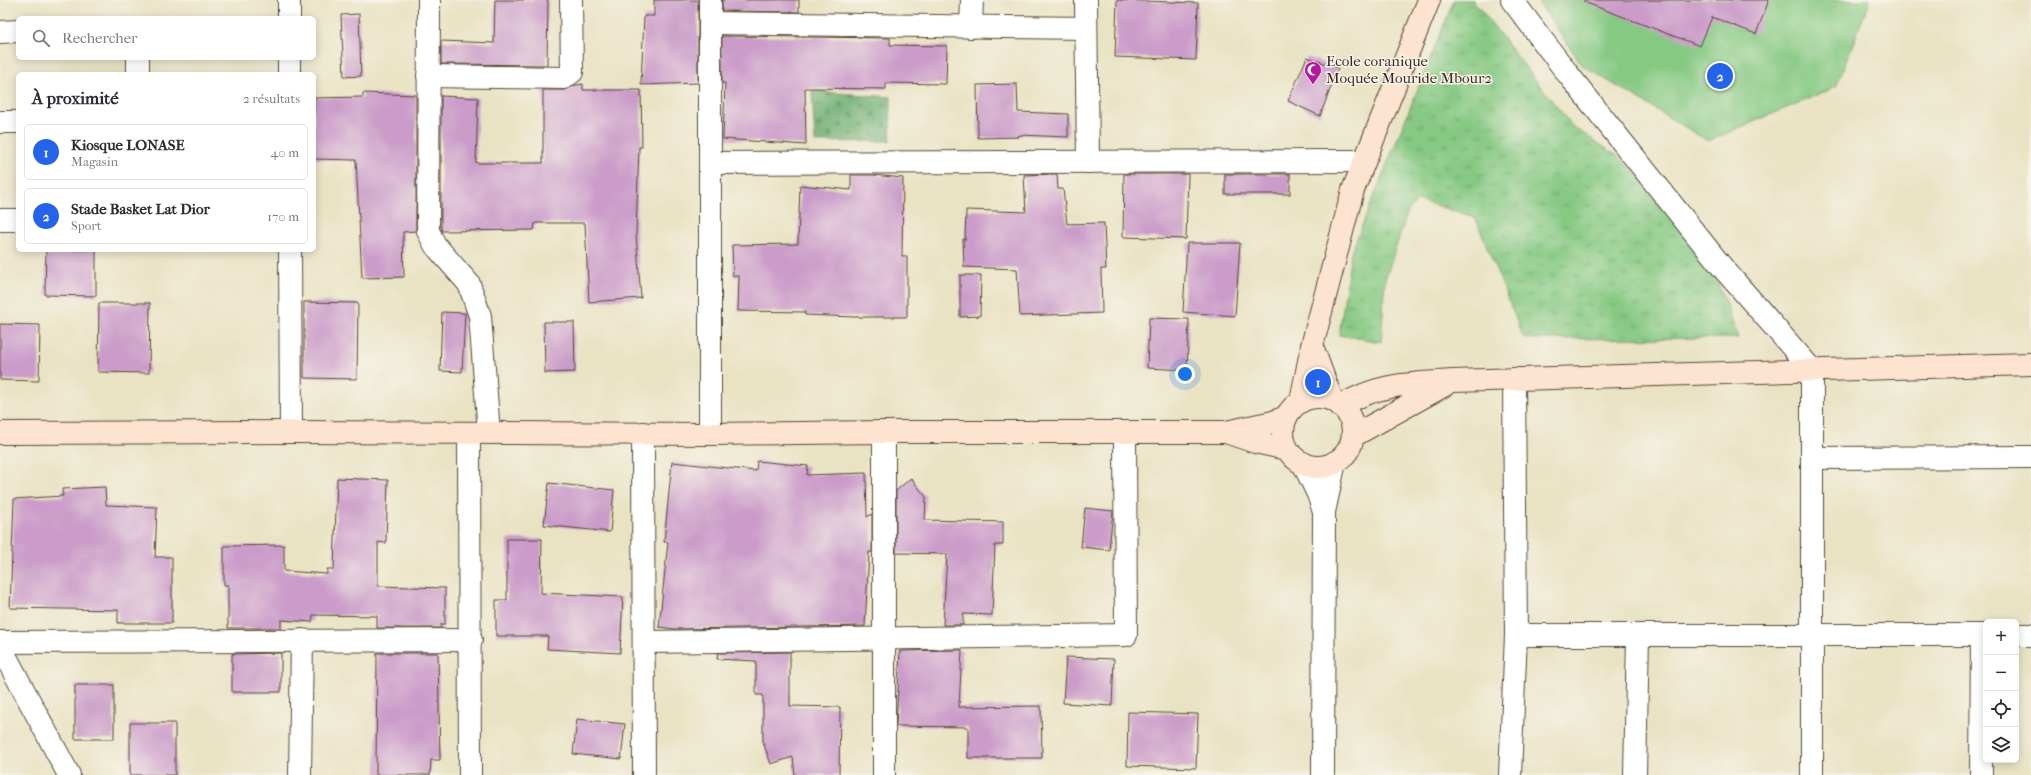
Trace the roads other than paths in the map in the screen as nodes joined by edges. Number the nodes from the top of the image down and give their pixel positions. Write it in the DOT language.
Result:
graph roads {
  1 [pos="289,0"];
  2 [pos="429,0"];
  3 [pos="571,0"];
  4 [pos="710,0"];
  5 [pos="972,0"];
  6 [pos="1086,0"];
  7 [pos="1429,0"];
  8 [pos="1512,0"];
  9 [pos="289,16"];
  10 [pos="710,23"];
  11 [pos="971,27"];
  12 [pos="1086,28"];
  13 [pos="16,31"];
  14 [pos="0,32"];
  15 [pos="138,60"];
  16 [pos="289,60"];
  17 [pos="138,72"];
  18 [pos="289,72"];
  19 [pos="428,76"];
  20 [pos="0,122"];
  21 [pos="16,122"];
  22 [pos="1364,161"];
  23 [pos="1088,162"];
  24 [pos="710,163"];
  25 [pos="0,220"];
  26 [pos="16,220"];
  27 [pos="290,252"];
  28 [pos="1312,346"];
  29 [pos="2031,364"];
  30 [pos="1812,370"];
  31 [pos="1514,379"];
  32 [pos="1452,381"];
  33 [pos="1300,401"];
  34 [pos="1337,403"];
  35 [pos="1286,417"];
  36 [pos="291,432"];
  37 [pos="884,432"];
  38 [pos="1126,432"];
  39 [pos="1226,432"];
  40 [pos="0,433"];
  41 [pos="479,433"];
  42 [pos="642,433"];
  43 [pos="710,434"];
  44 [pos="1353,436"];
  45 [pos="1287,449"];
  46 [pos="2031,457"];
  47 [pos="1812,458"];
  48 [pos="1335,462"];
  49 [pos="1303,463"];
  50 [pos="1324,512"];
  51 [pos="1983,635"];
  52 [pos="2019,635"];
  53 [pos="2031,635"];
  54 [pos="1516,636"];
  55 [pos="1638,636"];
  56 [pos="1812,636"];
  57 [pos="884,638"];
  58 [pos="302,640"];
  59 [pos="471,640"];
  60 [pos="0,642"];
  61 [pos="644,642"];
  62 [pos="0,646"];
  63 [pos="1984,655"];
  64 [pos="69,775"];
  65 [pos="300,775"];
  66 [pos="470,775"];
  67 [pos="644,775"];
  68 [pos="884,775"];
  69 [pos="1323,775"];
  70 [pos="1510,775"];
  71 [pos="1635,775"];
  72 [pos="1812,775"];
  73 [pos="1982,775"];
  1 -- 9 [label="street"];
  2 -- 19 [label="street"];
  3 -- 19 [label="street"];
  4 -- 10 [label="street"];
  5 -- 11 [label="street"];
  6 -- 12 [label="street"];
  7 -- 22 [label="street"];
  8 -- 30 [label="street"];
  10 -- 11 [label="street"];
  10 -- 24 [label="street"];
  11 -- 12 [label="street"];
  12 -- 23 [label="street"];
  13 -- 14 [label="street"];
  15 -- 17 [label="street"];
  16 -- 18 [label="street"];
  19 -- 41 [label="street"];
  20 -- 21 [label="street"];
  22 -- 23 [label="street"];
  22 -- 28 [label="street"];
  23 -- 24 [label="street"];
  24 -- 43 [label="street"];
  25 -- 26 [label="street"];
  27 -- 36 [label="street"];
  28 -- 33 [label="street"];
  28 -- 34 [label="street"];
  29 -- 30 [label="street"];
  30 -- 31 [label="street"];
  30 -- 47 [label="street"];
  31 -- 32 [label="street"];
  31 -- 54 [label="street"];
  32 -- 34 [label="street"];
  32 -- 44 [label="street"];
  33 -- 34 [label="street"];
  33 -- 35 [label="street"];
  34 -- 44 [label="street"];
  35 -- 39 [label="street"];
  35 -- 45 [label="street"];
  36 -- 40 [label="street"];
  36 -- 41 [label="street"];
  37 -- 38 [label="street"];
  37 -- 43 [label="street"];
  37 -- 57 [label="street"];
  38 -- 39 [label="street"];
  38 -- 57 [label="street"];
  39 -- 45 [label="street"];
  41 -- 42 [label="street"];
  41 -- 59 [label="street"];
  42 -- 43 [label="street"];
  42 -- 61 [label="street"];
  44 -- 48 [label="street"];
  45 -- 49 [label="street"];
  46 -- 47 [label="street"];
  47 -- 56 [label="street"];
  48 -- 49 [label="street"];
  48 -- 50 [label="street"];
  49 -- 50 [label="street"];
  50 -- 69 [label="street"];
  51 -- 56 [label="street"];
  52 -- 53 [label="street"];
  54 -- 55 [label="street"];
  54 -- 70 [label="street"];
  55 -- 56 [label="street"];
  55 -- 71 [label="street"];
  56 -- 72 [label="street"];
  57 -- 61 [label="street"];
  57 -- 68 [label="street"];
  58 -- 59 [label="street"];
  58 -- 60 [label="street"];
  58 -- 65 [label="street"];
  59 -- 66 [label="street"];
  61 -- 67 [label="street"];
  62 -- 64 [label="street"];
  63 -- 73 [label="street"];
}
